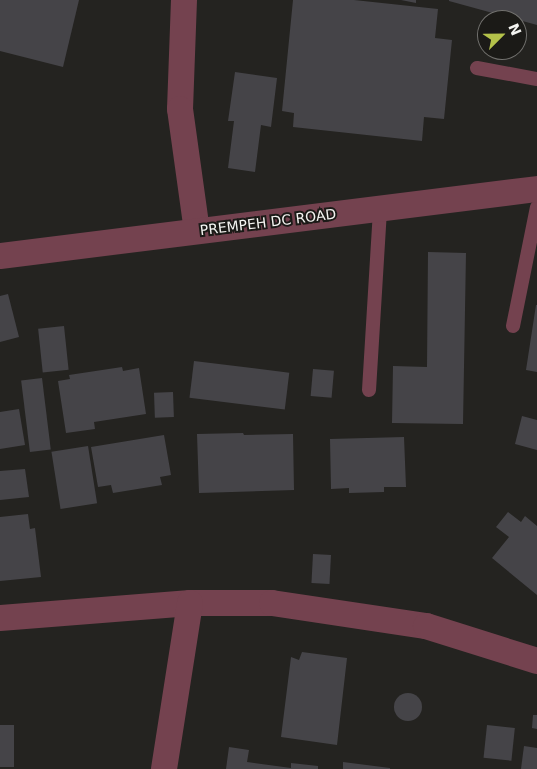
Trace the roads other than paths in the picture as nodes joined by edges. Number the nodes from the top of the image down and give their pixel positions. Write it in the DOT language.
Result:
graph roads {
  1 [pos="184,0"];
  2 [pos="477,68"];
  3 [pos="537,79"];
  4 [pos="537,189"];
  5 [pos="537,207"];
  6 [pos="380,208"];
  7 [pos="197,231"];
  8 [pos="0,256"];
  9 [pos="513,326"];
  10 [pos="369,390"];
  11 [pos="190,603"];
  12 [pos="0,618"];
  13 [pos="537,660"];
  14 [pos="164,769"];
  1 -- 7 [label="street"];
  2 -- 3 [label="lane"];
  4 -- 6 [label="street, PREMPEH DC ROAD"];
  5 -- 9 [label="lane"];
  6 -- 7 [label="street, PREMPEH DC ROAD"];
  6 -- 10 [label="lane"];
  7 -- 8 [label="street, PREMPEH DC ROAD"];
  11 -- 12 [label="street"];
  11 -- 13 [label="street"];
  11 -- 14 [label="street"];
}
